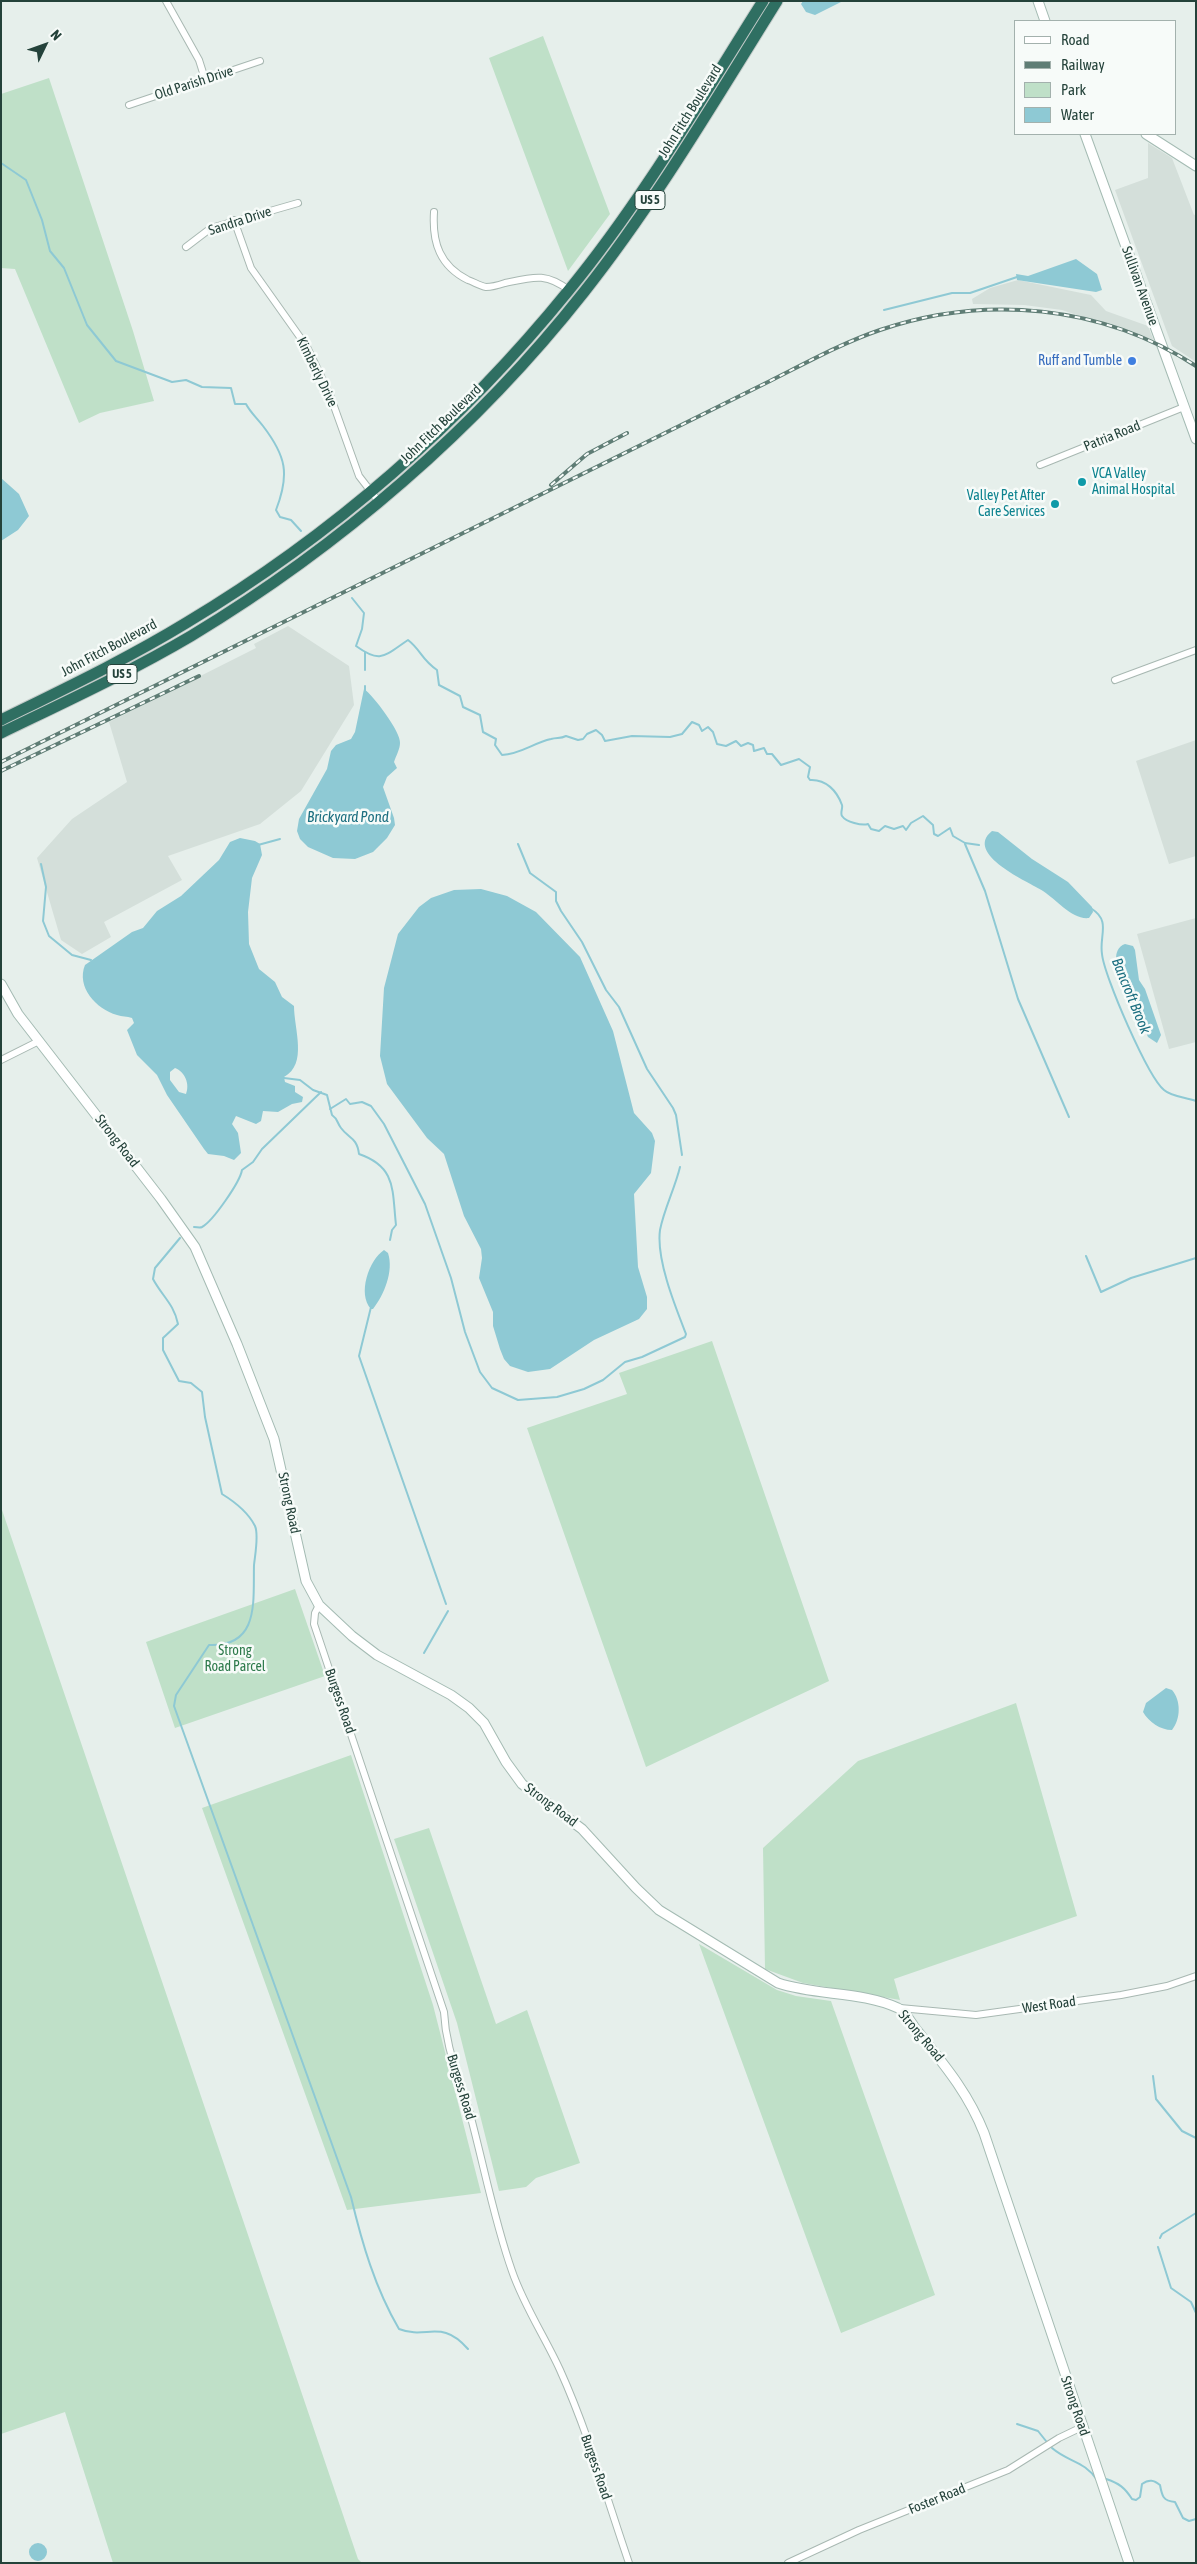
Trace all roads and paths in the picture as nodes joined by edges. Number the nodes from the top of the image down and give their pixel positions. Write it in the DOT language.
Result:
graph roads {
  1 [pos="166,1"];
  2 [pos="763,1"];
  3 [pos="777,1"];
  4 [pos="1038,1"];
  5 [pos="1045,20"];
  6 [pos="260,61"];
  7 [pos="205,79"];
  8 [pos="706,90"];
  9 [pos="717,97"];
  10 [pos="129,105"];
  11 [pos="1085,135"];
  12 [pos="1148,135"];
  13 [pos="1196,166"];
  14 [pos="298,202"];
  15 [pos="434,212"];
  16 [pos="234,220"];
  17 [pos="186,247"];
  18 [pos="569,290"];
  19 [pos="579,298"];
  20 [pos="482,389"];
  21 [pos="491,397"];
  22 [pos="1184,407"];
  23 [pos="1196,438"];
  24 [pos="427,443"];
  25 [pos="435,452"];
  26 [pos="1040,465"];
  27 [pos="371,493"];
  28 [pos="379,502"];
  29 [pos="231,595"];
  30 [pos="238,606"];
  31 [pos="1196,650"];
  32 [pos="1115,680"];
  33 [pos="1,720"];
  34 [pos="1,733"];
  35 [pos="1,984"];
  36 [pos="39,1041"];
  37 [pos="1,1060"];
  38 [pos="319,1605"];
  39 [pos="1196,1976"];
  40 [pos="900,2008"];
  41 [pos="1082,2427"];
  42 [pos="629,2563"];
  43 [pos="788,2563"];
  44 [pos="1129,2563"];
  1 -- 7 [label="street"];
  2 -- 8 [label="highway, John Fitch Boulevard / US 5"];
  3 -- 9 [label="highway, John Fitch Boulevard / US 5"];
  4 -- 5 [label="street"];
  6 -- 7 [label="street, Old Parish Drive"];
  7 -- 10 [label="street, Old Parish Drive"];
  8 -- 9 [label="highway"];
  8 -- 18 [label="highway, John Fitch Boulevard / US 5"];
  9 -- 19 [label="highway, John Fitch Boulevard / US 5"];
  11 -- 22 [label="street, Sullivan Avenue"];
  12 -- 13 [label="street"];
  14 -- 16 [label="street, Sandra Drive"];
  15 -- 18 [label="street"];
  16 -- 17 [label="street, Sandra Drive"];
  16 -- 27 [label="street, Kimberly Drive"];
  18 -- 19 [label="street"];
  18 -- 20 [label="highway, John Fitch Boulevard / US 5"];
  19 -- 21 [label="highway, John Fitch Boulevard / US 5"];
  20 -- 21 [label="highway"];
  20 -- 24 [label="highway, John Fitch Boulevard / US 5"];
  21 -- 25 [label="highway, John Fitch Boulevard / US 5"];
  22 -- 23 [label="street, Sullivan Avenue"];
  22 -- 26 [label="street, Patria Road"];
  24 -- 25 [label="highway"];
  24 -- 27 [label="highway, John Fitch Boulevard / US 5"];
  25 -- 28 [label="highway, John Fitch Boulevard / US 5"];
  27 -- 28 [label="street, Kimberly Drive"];
  27 -- 29 [label="highway, John Fitch Boulevard / US 5"];
  28 -- 30 [label="highway, John Fitch Boulevard / US 5"];
  29 -- 30 [label="highway"];
  29 -- 33 [label="highway, John Fitch Boulevard / US 5"];
  30 -- 34 [label="highway, John Fitch Boulevard / US 5"];
  31 -- 32 [label="street"];
  35 -- 36 [label="street, Strong Road"];
  36 -- 37 [label="street"];
  36 -- 38 [label="street, Strong Road"];
  38 -- 40 [label="street, Strong Road"];
  38 -- 42 [label="street, Burgess Road"];
  39 -- 40 [label="street, West Road"];
  40 -- 41 [label="street, Strong Road"];
  41 -- 43 [label="street, Foster Road"];
  41 -- 44 [label="street, Strong Road"];
}
